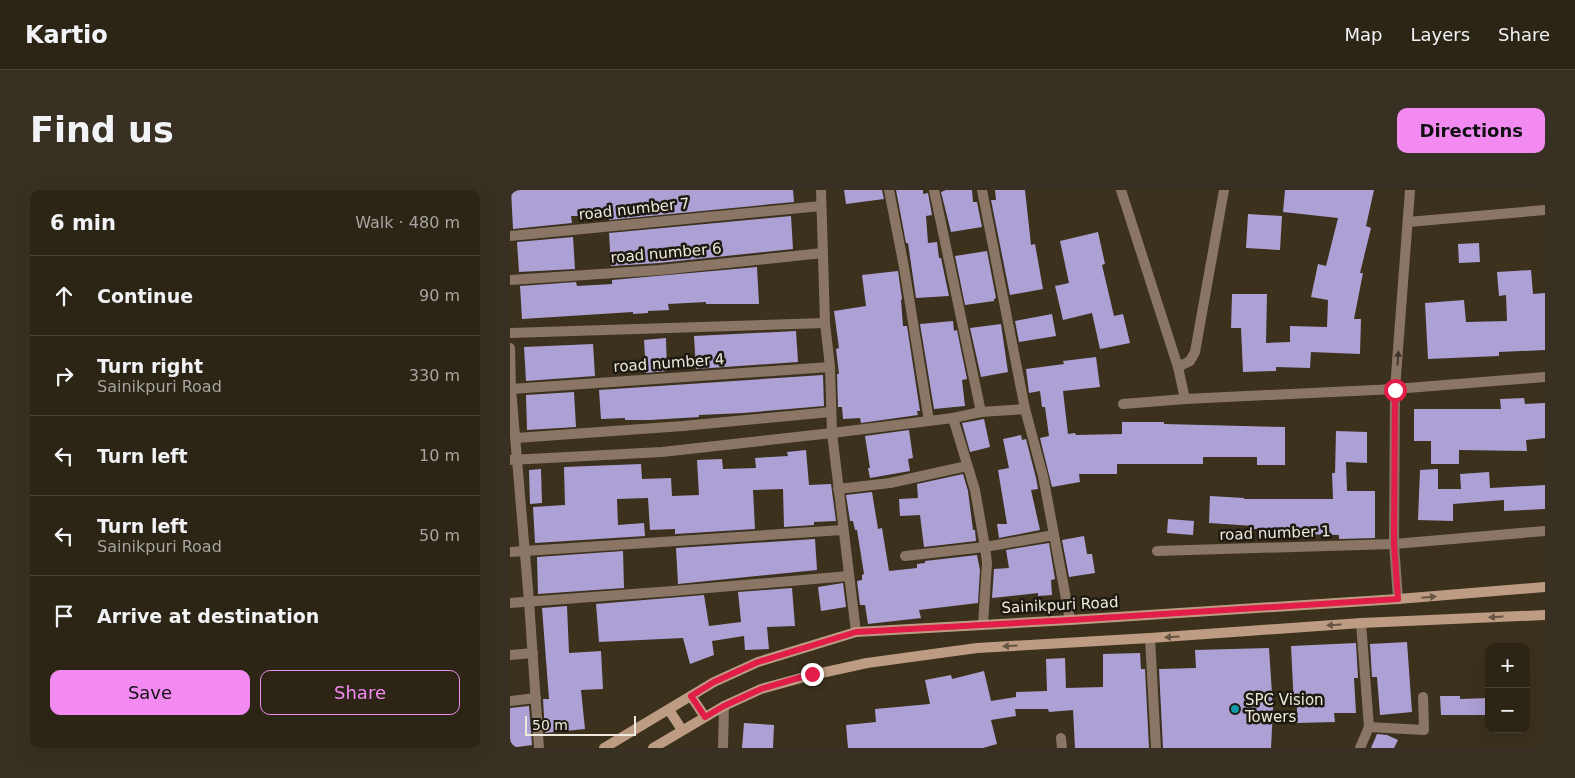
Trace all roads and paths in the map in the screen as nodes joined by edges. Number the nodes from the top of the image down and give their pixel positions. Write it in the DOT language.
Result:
graph roads {
  1 [pos="821,190"];
  2 [pos="889,190"];
  3 [pos="934,190"];
  4 [pos="982,190"];
  5 [pos="1121,190"];
  6 [pos="1224,190"];
  7 [pos="1410,190"];
  8 [pos="821,206"];
  9 [pos="1545,210"];
  10 [pos="1408,222"];
  11 [pos="510,236"];
  12 [pos="823,253"];
  13 [pos="510,280"];
  14 [pos="824,323"];
  15 [pos="510,333"];
  16 [pos="510,348"];
  17 [pos="830,367"];
  18 [pos="1178,367"];
  19 [pos="1545,377"];
  20 [pos="511,389"];
  21 [pos="1395,390"];
  22 [pos="1185,399"];
  23 [pos="1123,404"];
  24 [pos="512,409"];
  25 [pos="1025,409"];
  26 [pos="831,412"];
  27 [pos="981,412"];
  28 [pos="952,418"];
  29 [pos="929,421"];
  30 [pos="832,433"];
  31 [pos="516,438"];
  32 [pos="514,460"];
  33 [pos="967,466"];
  34 [pos="838,489"];
  35 [pos="843,530"];
  36 [pos="1545,531"];
  37 [pos="1054,535"];
  38 [pos="1394,544"];
  39 [pos="985,547"];
  40 [pos="524,550"];
  41 [pos="1158,551"];
  42 [pos="510,552"];
  43 [pos="905,556"];
  44 [pos="849,576"];
  45 [pos="1545,587"];
  46 [pos="1398,599"];
  47 [pos="529,601"];
  48 [pos="510,603"];
  49 [pos="1545,615"];
  50 [pos="1070,620"];
  51 [pos="1361,623"];
  52 [pos="984,624"];
  53 [pos="856,632"];
  54 [pos="1150,638"];
  55 [pos="533,653"];
  56 [pos="510,655"];
  57 [pos="691,696"];
  58 [pos="1423,697"];
  59 [pos="536,698"];
  60 [pos="510,701"];
  61 [pos="724,706"];
  62 [pos="669,710"];
  63 [pos="705,717"];
  64 [pos="1369,727"];
  65 [pos="682,730"];
  66 [pos="539,748"];
  67 [pos="604,748"];
  68 [pos="653,748"];
  69 [pos="723,748"];
  70 [pos="1156,748"];
  71 [pos="1360,748"];
  1 -- 8 [label="street"];
  2 -- 29 [label="street"];
  3 -- 27 [label="street"];
  4 -- 25 [label="street"];
  5 -- 18 [label="street"];
  6 -- 18 [label="street"];
  7 -- 10 [label="street"];
  8 -- 11 [label="street, road number 7"];
  8 -- 12 [label="street"];
  9 -- 10 [label="street"];
  21 -- 10 [label="street, one-way"];
  12 -- 13 [label="street, road number 6"];
  12 -- 14 [label="street"];
  14 -- 15 [label="street"];
  14 -- 17 [label="street"];
  16 -- 20 [label="street"];
  17 -- 20 [label="street, road number 4"];
  17 -- 26 [label="street"];
  18 -- 22 [label="street"];
  19 -- 21 [label="street"];
  20 -- 24 [label="street"];
  21 -- 22 [label="street"];
  21 -- 38 [label="street"];
  22 -- 23 [label="street"];
  24 -- 31 [label="street"];
  25 -- 27 [label="street"];
  25 -- 37 [label="street"];
  26 -- 30 [label="street"];
  26 -- 31 [label="street"];
  27 -- 28 [label="street"];
  28 -- 29 [label="street"];
  28 -- 33 [label="street"];
  29 -- 30 [label="street"];
  30 -- 32 [label="street"];
  30 -- 34 [label="street"];
  31 -- 32 [label="street"];
  32 -- 40 [label="street"];
  33 -- 34 [label="street"];
  33 -- 39 [label="street"];
  34 -- 35 [label="street"];
  35 -- 40 [label="street"];
  35 -- 44 [label="street"];
  36 -- 38 [label="street, road number 1"];
  37 -- 39 [label="street"];
  37 -- 50 [label="street"];
  38 -- 41 [label="street, road number 1"];
  38 -- 46 [label="street"];
  39 -- 43 [label="street"];
  39 -- 52 [label="street"];
  40 -- 42 [label="street"];
  40 -- 47 [label="street"];
  44 -- 47 [label="street"];
  44 -- 53 [label="street"];
  46 -- 45 [label="main road, Sainikpuri Road, one-way"];
  46 -- 50 [label="main road, Sainikpuri Road"];
  47 -- 48 [label="street"];
  47 -- 55 [label="street"];
  49 -- 51 [label="main road, one-way"];
  50 -- 52 [label="main road, Sainikpuri Road"];
  51 -- 54 [label="main road, one-way"];
  51 -- 64 [label="street"];
  52 -- 53 [label="main road, Sainikpuri Road"];
  53 -- 57 [label="main road, Sainikpuri Road"];
  54 -- 61 [label="main road, one-way"];
  54 -- 70 [label="street"];
  55 -- 56 [label="street"];
  55 -- 59 [label="street"];
  57 -- 62 [label="main road, Sainikpuri Road"];
  57 -- 63 [label="main road"];
  58 -- 64 [label="street"];
  59 -- 60 [label="street"];
  59 -- 66 [label="street"];
  61 -- 63 [label="main road"];
  61 -- 69 [label="street"];
  62 -- 65 [label="main road"];
  62 -- 67 [label="main road, Sainikpuri Road"];
  63 -- 65 [label="main road"];
  64 -- 71 [label="street"];
  65 -- 68 [label="main road"];
}
